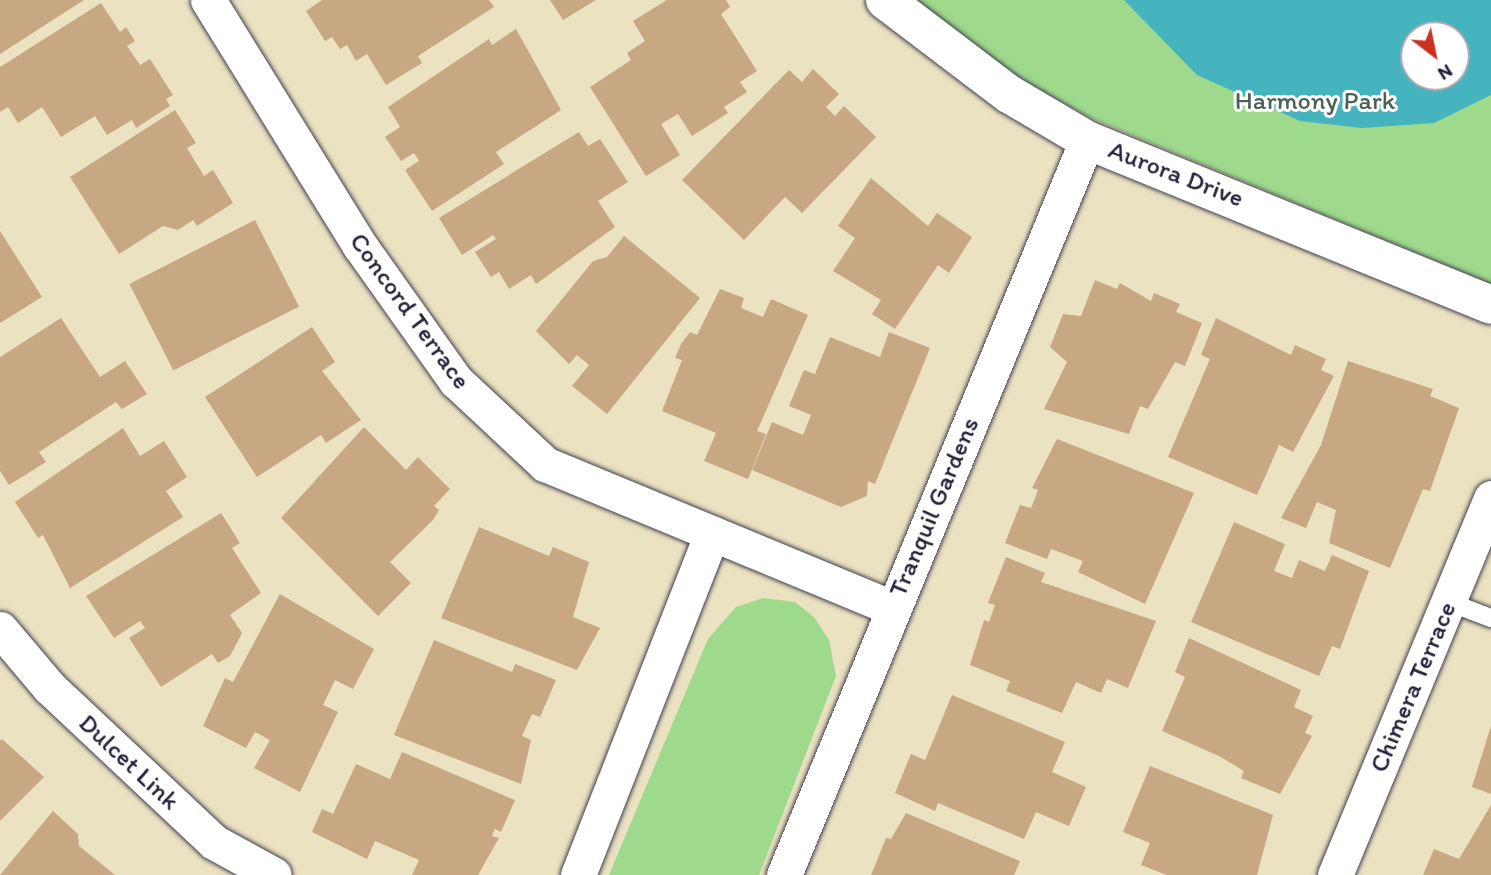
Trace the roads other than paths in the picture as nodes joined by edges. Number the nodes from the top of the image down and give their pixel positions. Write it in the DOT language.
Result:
graph roads {
  1 [pos="208,0"];
  2 [pos="885,0"];
  3 [pos="1087,140"];
  4 [pos="1491,305"];
  5 [pos="1491,498"];
  6 [pos="712,533"];
  7 [pos="1449,601"];
  8 [pos="892,608"];
  9 [pos="1491,618"];
  10 [pos="0,629"];
  11 [pos="274,875"];
  12 [pos="578,875"];
  13 [pos="784,875"];
  14 [pos="1335,875"];
  1 -- 6 [label="street, Concord Terrace"];
  2 -- 3 [label="street, Aurora Drive"];
  3 -- 4 [label="street, Aurora Drive"];
  3 -- 8 [label="street, Tranquil Gardens"];
  5 -- 7 [label="street, Chimera Terrace"];
  6 -- 8 [label="street, Concord Terrace"];
  6 -- 12 [label="street"];
  7 -- 9 [label="lane"];
  7 -- 14 [label="street, Chimera Terrace"];
  8 -- 13 [label="street, Tranquil Gardens"];
  10 -- 11 [label="street, Dulcet Link"];
}
